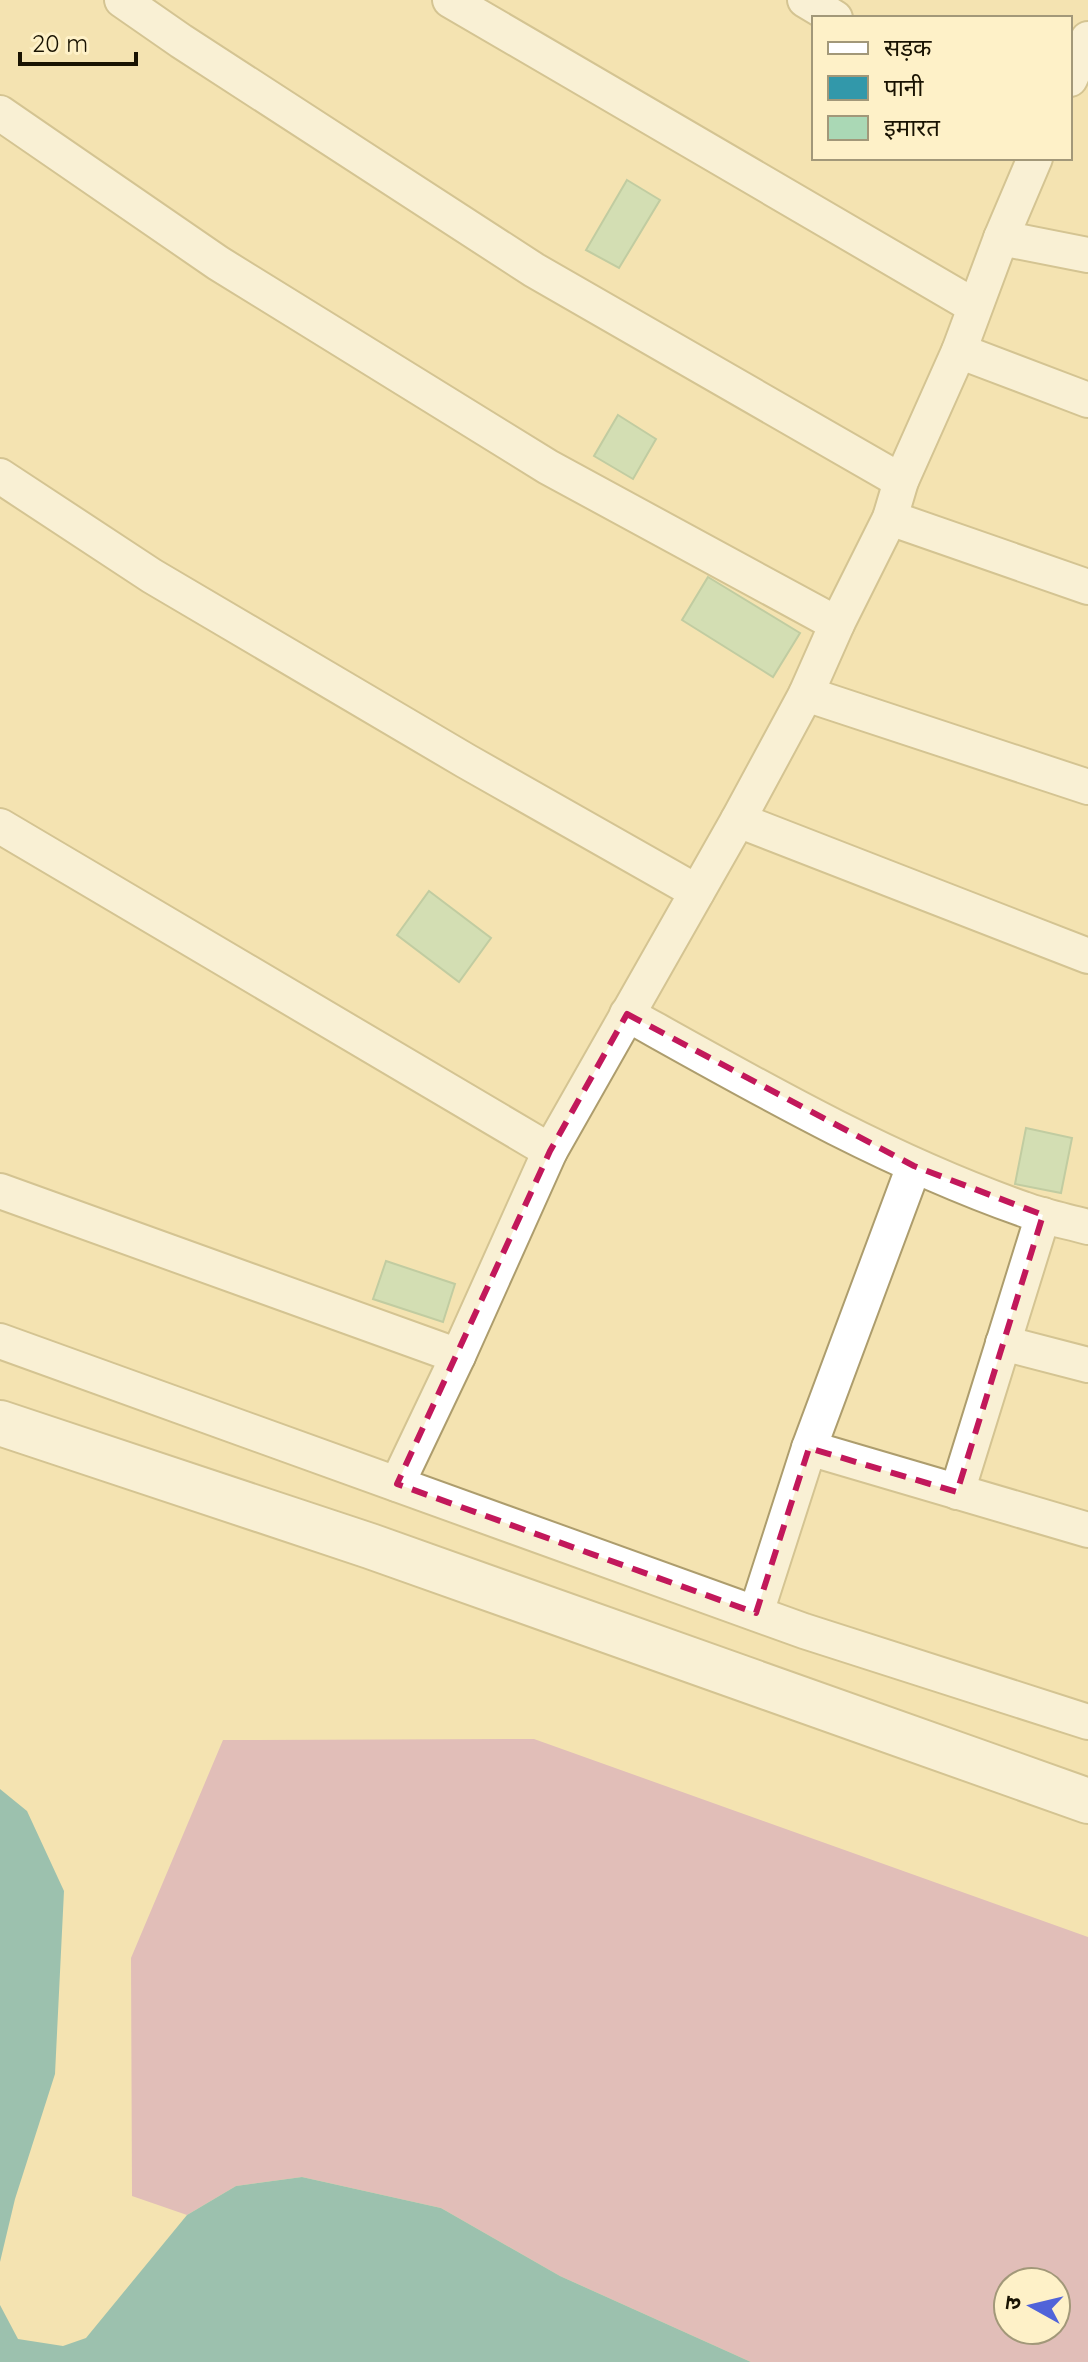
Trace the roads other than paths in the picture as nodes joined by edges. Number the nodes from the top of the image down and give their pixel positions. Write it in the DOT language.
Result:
graph roads {
  1 [pos="122,0"];
  2 [pos="450,0"];
  3 [pos="805,0"];
  4 [pos="832,16"];
  5 [pos="1088,39"];
  6 [pos="1072,75"];
  7 [pos="0,113"];
  8 [pos="1034,160"];
  9 [pos="1001,238"];
  10 [pos="1088,255"];
  11 [pos="974,306"];
  12 [pos="959,351"];
  13 [pos="1088,400"];
  14 [pos="0,476"];
  15 [pos="901,481"];
  16 [pos="890,518"];
  17 [pos="1088,587"];
  18 [pos="837,624"];
  19 [pos="806,694"];
  20 [pos="1088,787"];
  21 [pos="738,820"];
  22 [pos="0,826"];
  23 [pos="697,892"];
  24 [pos="1088,956"];
  25 [pos="627,1014"];
  26 [pos="550,1151"];
  27 [pos="914,1166"];
  28 [pos="0,1191"];
  29 [pos="1043,1215"];
  30 [pos="1088,1227"];
  31 [pos="0,1341"];
  32 [pos="1003,1343"];
  33 [pos="458,1356"];
  34 [pos="1088,1365"];
  35 [pos="0,1423"];
  36 [pos="809,1448"];
  37 [pos="397,1484"];
  38 [pos="957,1492"];
  39 [pos="1088,1530"];
  40 [pos="756,1613"];
  41 [pos="1088,1722"];
  42 [pos="1088,1801"];
  1 -- 15 [label="street"];
  2 -- 11 [label="street"];
  3 -- 4 [label="street"];
  5 -- 6 [label="street"];
  7 -- 18 [label="street"];
  8 -- 9 [label="street"];
  9 -- 10 [label="street"];
  9 -- 11 [label="street"];
  11 -- 12 [label="street"];
  12 -- 13 [label="street"];
  12 -- 15 [label="street"];
  14 -- 23 [label="street"];
  15 -- 16 [label="street"];
  16 -- 17 [label="street"];
  16 -- 18 [label="street"];
  18 -- 19 [label="street"];
  19 -- 20 [label="street"];
  19 -- 21 [label="street"];
  21 -- 23 [label="street"];
  21 -- 24 [label="street"];
  22 -- 26 [label="street"];
  23 -- 25 [label="street"];
  25 -- 26 [label="street"];
  25 -- 27 [label="street"];
  26 -- 33 [label="street"];
  27 -- 29 [label="street"];
  27 -- 36 [label="street"];
  28 -- 33 [label="street"];
  29 -- 30 [label="street"];
  29 -- 32 [label="street"];
  31 -- 37 [label="street"];
  32 -- 34 [label="street"];
  32 -- 38 [label="street"];
  33 -- 37 [label="street"];
  35 -- 42 [label="street"];
  36 -- 38 [label="street"];
  36 -- 40 [label="street"];
  37 -- 40 [label="street"];
  38 -- 39 [label="street"];
  40 -- 41 [label="street"];
}
